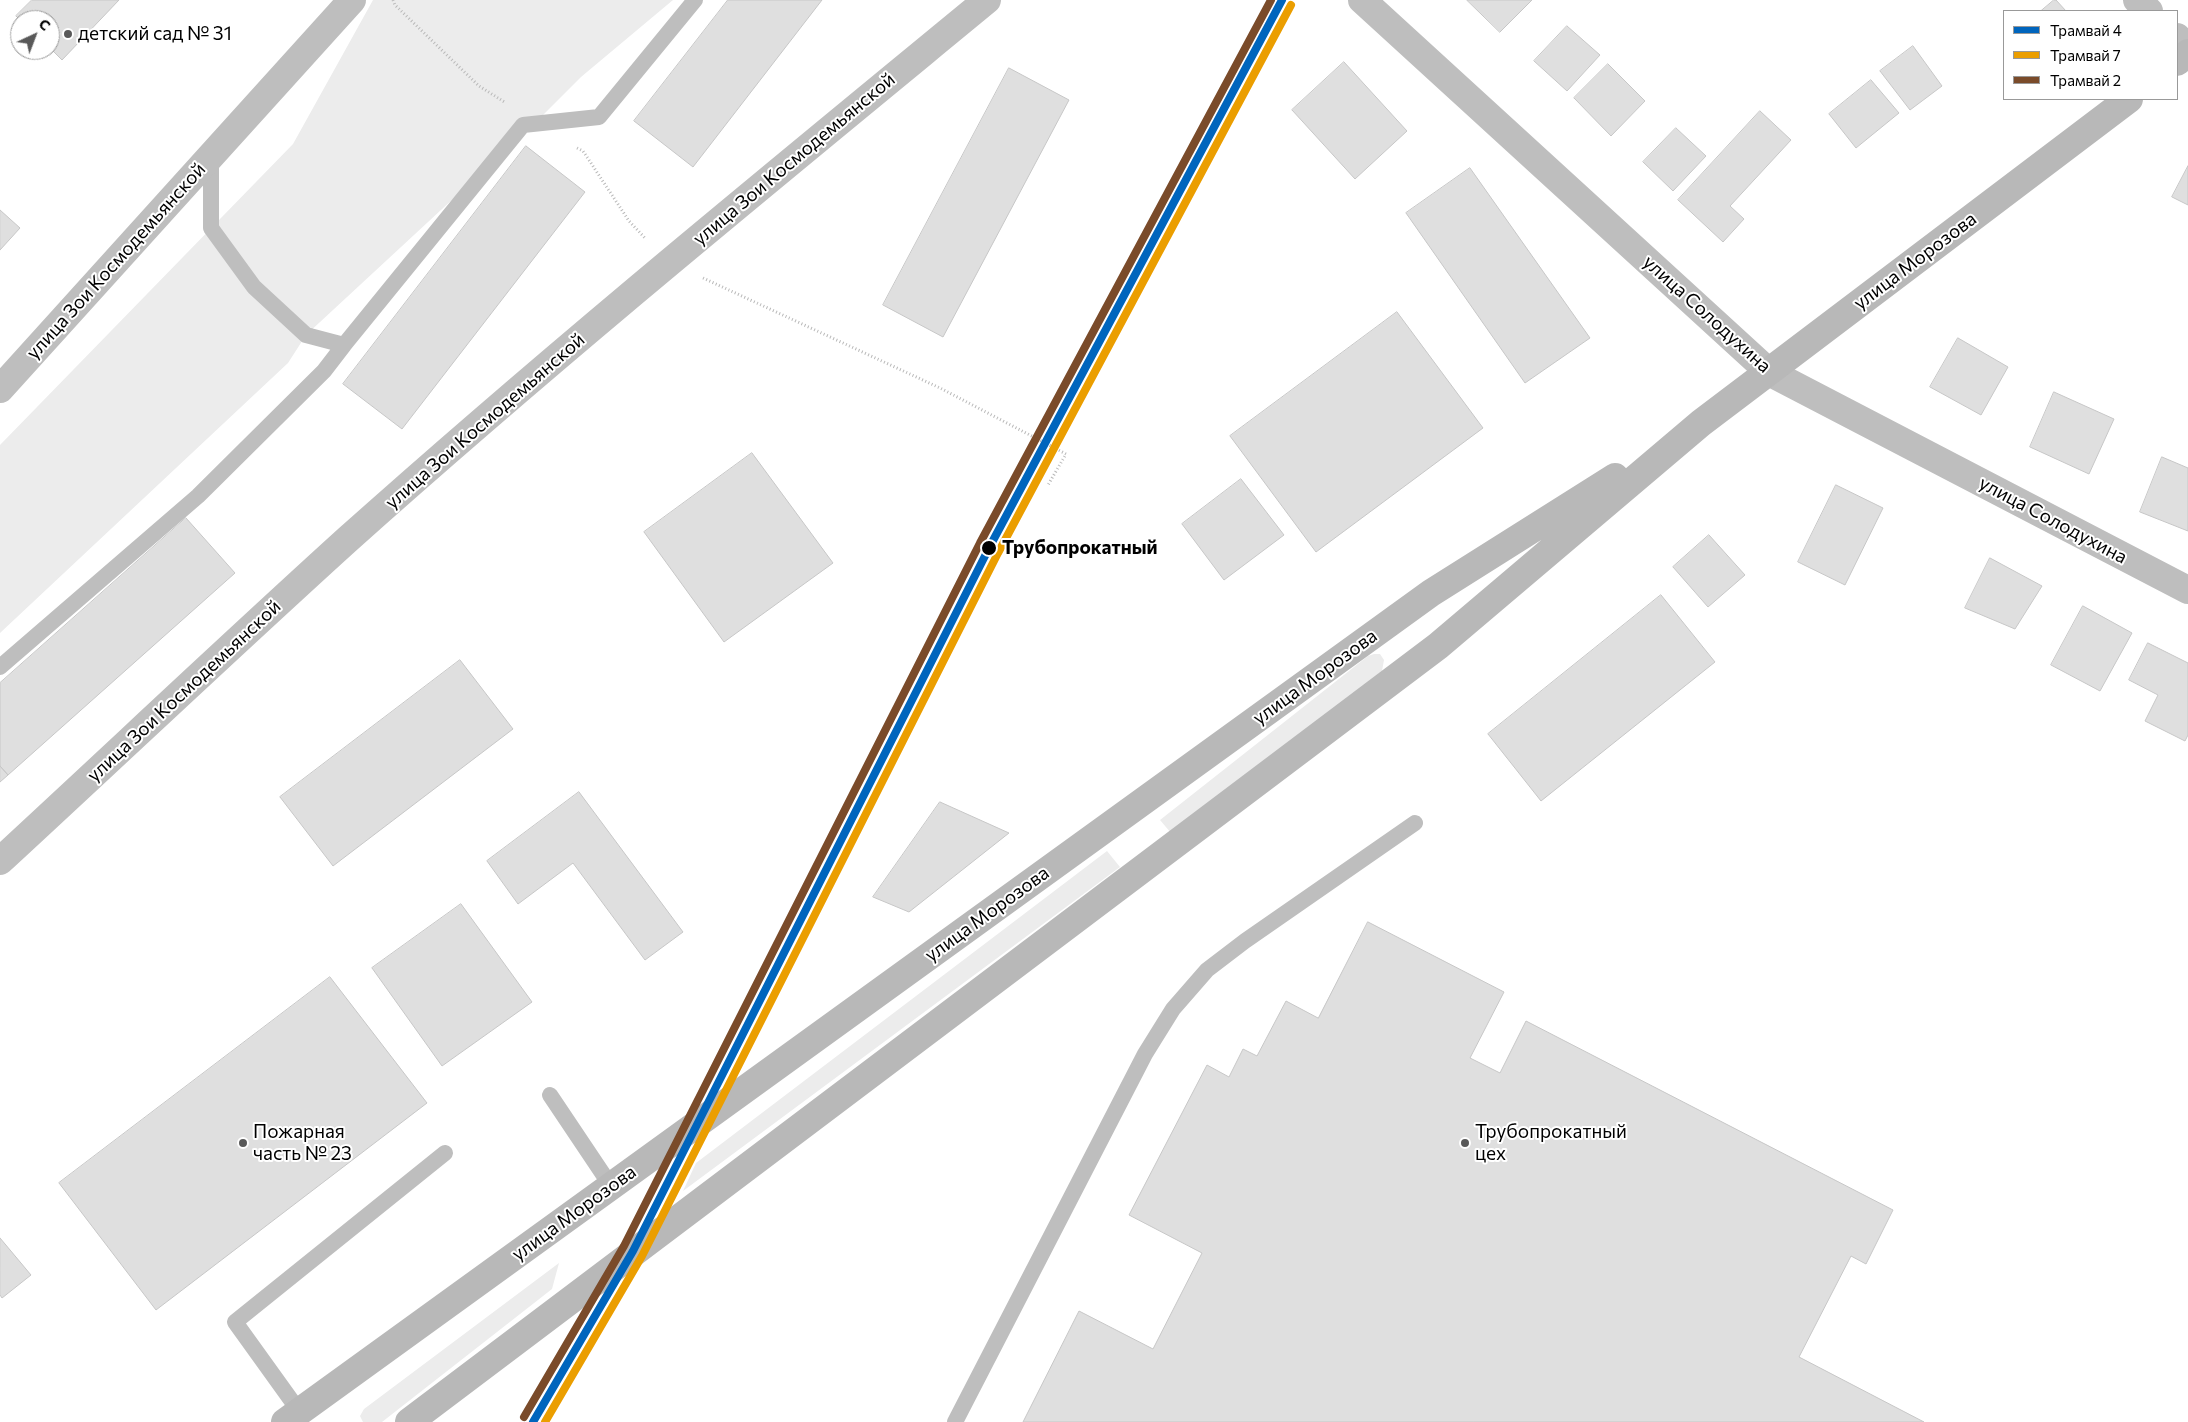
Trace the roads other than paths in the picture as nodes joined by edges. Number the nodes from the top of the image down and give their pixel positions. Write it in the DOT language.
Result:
graph roads {
  1 [pos="352,0"];
  2 [pos="694,0"];
  3 [pos="987,0"];
  4 [pos="1362,0"];
  5 [pos="2137,0"];
  6 [pos="2148,10"];
  7 [pos="2178,38"];
  8 [pos="2188,48"];
  9 [pos="2188,53"];
  10 [pos="2178,63"];
  11 [pos="2127,100"];
  12 [pos="211,156"];
  13 [pos="344,345"];
  14 [pos="1769,372"];
  15 [pos="0,389"];
  16 [pos="1701,423"];
  17 [pos="2188,590"];
  18 [pos="0,667"];
  19 [pos="1415,823"];
  20 [pos="0,861"];
  21 [pos="550,1095"];
  22 [pos="445,1153"];
  23 [pos="611,1186"];
  24 [pos="298,1418"];
  25 [pos="409,1422"];
  26 [pos="955,1422"];
  1 -- 12 [label="street, улица Зои Космодемьянской"];
  2 -- 13 [label="lane"];
  3 -- 20 [label="street, улица Зои Космодемьянской"];
  4 -- 14 [label="street, улица Солодухина"];
  5 -- 6 [label="street"];
  7 -- 8 [label="street"];
  9 -- 10 [label="main road"];
  11 -- 14 [label="main road, улица Морозова"];
  12 -- 13 [label="lane"];
  12 -- 15 [label="street, улица Зои Космодемьянской"];
  13 -- 18 [label="lane"];
  14 -- 16 [label="main road, улица Морозова"];
  14 -- 17 [label="street, улица Солодухина"];
  16 -- 23 [label="main road, улица Морозова"];
  16 -- 25 [label="main road, улица Морозова"];
  19 -- 26 [label="lane"];
  21 -- 23 [label="lane"];
  22 -- 24 [label="lane"];
  23 -- 24 [label="main road, улица Морозова"];
}
